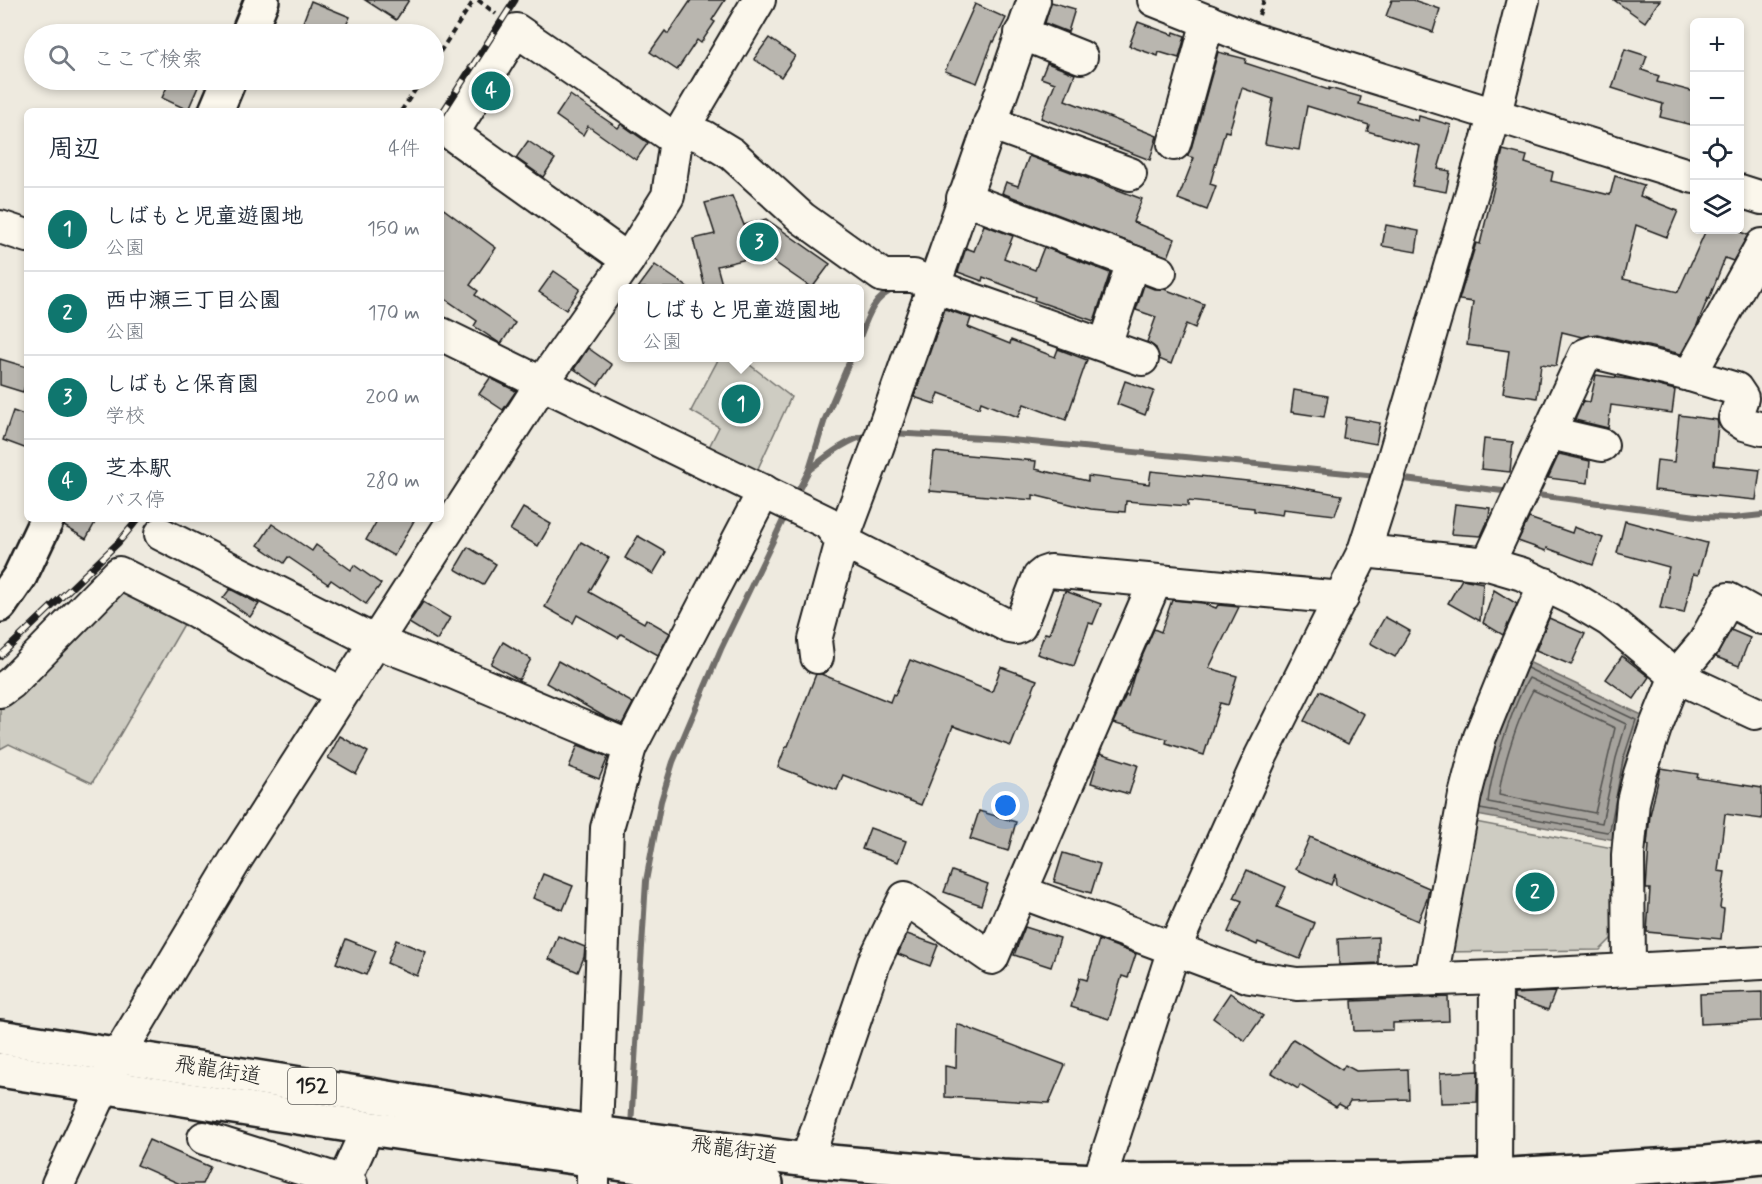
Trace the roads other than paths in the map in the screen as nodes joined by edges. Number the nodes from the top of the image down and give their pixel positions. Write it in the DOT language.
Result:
graph roads {
  1 [pos="262,0"];
  2 [pos="759,0"];
  3 [pos="1034,0"];
  4 [pos="1154,0"];
  5 [pos="1523,0"];
  6 [pos="1208,21"];
  7 [pos="252,24"];
  8 [pos="1021,33"];
  9 [pos="1081,57"];
  10 [pos="225,90"];
  11 [pos="217,108"];
  12 [pos="1495,114"];
  13 [pos="980,133"];
  14 [pos="680,134"];
  15 [pos="1174,144"];
  16 [pos="1130,174"];
  17 [pos="1690,175"];
  18 [pos="1744,192"];
  19 [pos="963,198"];
  20 [pos="1762,198"];
  21 [pos="0,227"];
  22 [pos="24,235"];
  23 [pos="1762,245"];
  24 [pos="628,260"];
  25 [pos="928,275"];
  26 [pos="444,335"];
  27 [pos="1105,345"];
  28 [pos="1142,359"];
  29 [pos="1690,375"];
  30 [pos="542,383"];
  31 [pos="1762,429"];
  32 [pos="1550,433"];
  33 [pos="1602,445"];
  34 [pos="768,494"];
  35 [pos="46,522"];
  36 [pos="161,534"];
  37 [pos="842,541"];
  38 [pos="1364,551"];
  39 [pos="1488,564"];
  40 [pos="1155,582"];
  41 [pos="1545,584"];
  42 [pos="1342,598"];
  43 [pos="0,605"];
  44 [pos="1762,618"];
  45 [pos="374,641"];
  46 [pos="817,657"];
  47 [pos="1676,676"];
  48 [pos="0,691"];
  49 [pos="341,693"];
  50 [pos="1755,713"];
  51 [pos="630,747"];
  52 [pos="1021,892"];
  53 [pos="1174,949"];
  54 [pos="1762,963"];
  55 [pos="1629,969"];
  56 [pos="1496,977"];
  57 [pos="1431,979"];
  58 [pos="0,1037"];
  59 [pos="118,1056"];
  60 [pos="0,1070"];
  61 [pos="104,1087"];
  62 [pos="368,1128"];
  63 [pos="204,1138"];
  64 [pos="614,1154"];
  65 [pos="1762,1157"];
  66 [pos="807,1160"];
  67 [pos="1495,1176"];
  68 [pos="1099,1182"];
  69 [pos="347,1183"];
  70 [pos="58,1184"];
  71 [pos="766,1184"];
  1 -- 7 [label="highway"];
  2 -- 14 [label="street"];
  3 -- 8 [label="street"];
  4 -- 6 [label="street"];
  5 -- 12 [label="street"];
  6 -- 12 [label="street"];
  6 -- 15 [label="street"];
  8 -- 9 [label="street"];
  8 -- 13 [label="street"];
  10 -- 11 [label="highway"];
  12 -- 17 [label="street"];
  12 -- 38 [label="street"];
  13 -- 16 [label="street"];
  13 -- 19 [label="street"];
  14 -- 24 [label="street"];
  14 -- 24 [label="street"];
  14 -- 25 [label="street"];
  18 -- 20 [label="street"];
  19 -- 25 [label="street"];
  19 -- 27 [label="street"];
  21 -- 22 [label="street"];
  23 -- 29 [label="street"];
  24 -- 30 [label="street"];
  25 -- 27 [label="street"];
  25 -- 37 [label="street"];
  26 -- 30 [label="street"];
  27 -- 28 [label="street"];
  29 -- 31 [label="street"];
  29 -- 32 [label="street"];
  30 -- 34 [label="street"];
  30 -- 45 [label="street"];
  32 -- 33 [label="street"];
  32 -- 39 [label="street"];
  34 -- 37 [label="street"];
  34 -- 51 [label="street"];
  35 -- 43 [label="highway"];
  36 -- 45 [label="street"];
  37 -- 40 [label="street"];
  37 -- 46 [label="street"];
  38 -- 39 [label="street"];
  38 -- 42 [label="street"];
  39 -- 41 [label="street"];
  40 -- 42 [label="street"];
  40 -- 52 [label="street"];
  41 -- 47 [label="street"];
  41 -- 57 [label="street"];
  42 -- 53 [label="street"];
  44 -- 47 [label="street"];
  45 -- 49 [label="street"];
  45 -- 51 [label="street"];
  47 -- 50 [label="street"];
  47 -- 55 [label="street"];
  48 -- 49 [label="street"];
  49 -- 59 [label="street"];
  51 -- 64 [label="street"];
  52 -- 53 [label="street"];
  52 -- 66 [label="street"];
  53 -- 57 [label="street"];
  53 -- 68 [label="street"];
  54 -- 55 [label="street"];
  55 -- 56 [label="street"];
  56 -- 57 [label="street"];
  56 -- 67 [label="street"];
  58 -- 59 [label="highway, 飛龍街道 / 152"];
  59 -- 61 [label="street"];
  59 -- 64 [label="highway, 飛龍街道 / 152"];
  60 -- 61 [label="highway, 飛龍街道 / 152"];
  61 -- 62 [label="highway, 飛龍街道 / 152"];
  61 -- 70 [label="street"];
  62 -- 64 [label="highway, 飛龍街道 / 152"];
  62 -- 69 [label="street"];
  63 -- 69 [label="street"];
  64 -- 66 [label="highway, 飛龍街道 / 152"];
  64 -- 71 [label="highway, 飛龍街道 / 152"];
  65 -- 67 [label="highway, 飛龍街道 / 152"];
  66 -- 68 [label="highway, 飛龍街道 / 152"];
  67 -- 68 [label="highway, 飛龍街道 / 152"];
}
